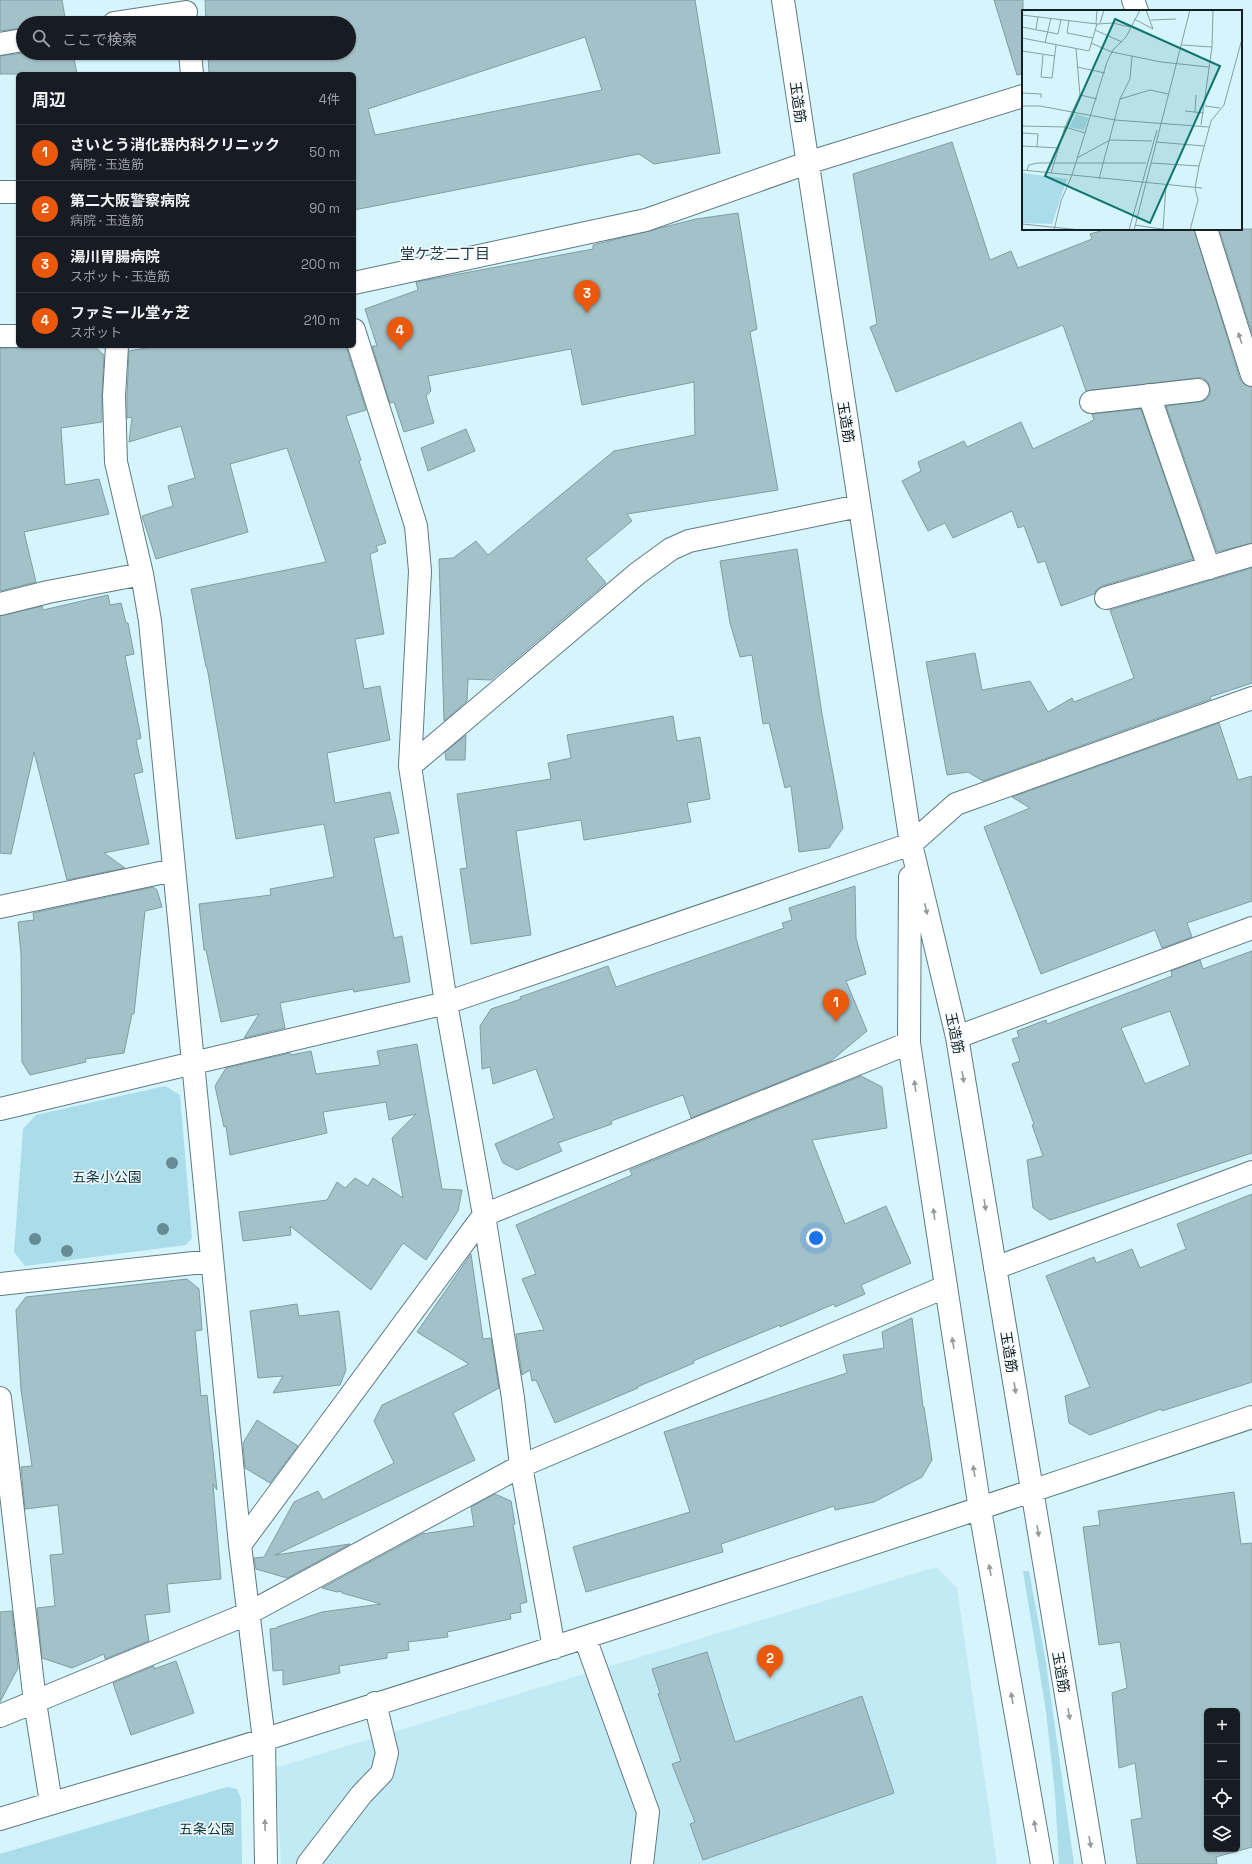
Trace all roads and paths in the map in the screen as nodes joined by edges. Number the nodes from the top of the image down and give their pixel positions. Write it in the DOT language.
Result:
graph roads {
  1 [pos="783,0"];
  2 [pos="1133,0"];
  3 [pos="1137,10"];
  4 [pos="186,12"];
  5 [pos="160,16"];
  6 [pos="16,41"];
  7 [pos="0,44"];
  8 [pos="191,60"];
  9 [pos="192,72"];
  10 [pos="1022,96"];
  11 [pos="807,163"];
  12 [pos="0,192"];
  13 [pos="16,192"];
  14 [pos="1206,230"];
  15 [pos="356,283"];
  16 [pos="0,336"];
  17 [pos="16,336"];
  18 [pos="356,336"];
  19 [pos="117,348"];
  20 [pos="1252,375"];
  21 [pos="1198,390"];
  22 [pos="1149,395"];
  23 [pos="1091,402"];
  24 [pos="859,506"];
  25 [pos="1252,555"];
  26 [pos="1209,568"];
  27 [pos="142,574"];
  28 [pos="1106,598"];
  29 [pos="0,604"];
  30 [pos="1252,698"];
  31 [pos="410,766"];
  32 [pos="911,844"];
  33 [pos="174,870"];
  34 [pos="0,907"];
  35 [pos="1252,928"];
  36 [pos="446,1003"];
  37 [pos="957,1037"];
  38 [pos="909,1043"];
  39 [pos="193,1063"];
  40 [pos="0,1109"];
  41 [pos="1252,1172"];
  42 [pos="484,1215"];
  43 [pos="212,1261"];
  44 [pos="995,1268"];
  45 [pos="0,1284"];
  46 [pos="945,1287"];
  47 [pos="0,1398"];
  48 [pos="1250,1423"];
  49 [pos="521,1466"];
  50 [pos="1031,1492"];
  51 [pos="980,1510"];
  52 [pos="8,1529"];
  53 [pos="240,1545"];
  54 [pos="247,1614"];
  55 [pos="585,1638"];
  56 [pos="554,1648"];
  57 [pos="35,1702"];
  58 [pos="376,1703"];
  59 [pos="0,1716"];
  60 [pos="264,1740"];
  61 [pos="51,1803"];
  62 [pos="0,1819"];
  63 [pos="266,1864"];
  64 [pos="308,1864"];
  65 [pos="642,1864"];
  66 [pos="1042,1864"];
  67 [pos="1094,1864"];
  1 -- 11 [label="street, 玉造筋"];
  2 -- 3 [label="street"];
  4 -- 5 [label="street"];
  6 -- 7 [label="street"];
  8 -- 9 [label="street"];
  10 -- 11 [label="street"];
  11 -- 15 [label="street"];
  11 -- 24 [label="street, 玉造筋"];
  12 -- 13 [label="street"];
  20 -- 14 [label="street, one-way"];
  16 -- 17 [label="street"];
  18 -- 31 [label="street"];
  19 -- 27 [label="street"];
  21 -- 22 [label="street"];
  22 -- 23 [label="street"];
  22 -- 26 [label="street"];
  24 -- 31 [label="street"];
  24 -- 32 [label="street, 玉造筋"];
  25 -- 26 [label="street"];
  26 -- 28 [label="street"];
  27 -- 29 [label="street"];
  27 -- 33 [label="street"];
  30 -- 32 [label="street"];
  31 -- 36 [label="street"];
  32 -- 36 [label="street"];
  32 -- 37 [label="street, 玉造筋, one-way"];
  32 -- 38 [label="street, 玉造筋"];
  33 -- 34 [label="street"];
  33 -- 39 [label="street"];
  35 -- 37 [label="street"];
  36 -- 39 [label="street"];
  36 -- 42 [label="street"];
  37 -- 44 [label="street, 玉造筋, one-way"];
  38 -- 42 [label="street"];
  46 -- 38 [label="street, 玉造筋, one-way"];
  39 -- 40 [label="street"];
  39 -- 43 [label="street"];
  41 -- 44 [label="street"];
  42 -- 49 [label="street"];
  42 -- 53 [label="street"];
  43 -- 45 [label="street"];
  43 -- 53 [label="street"];
  44 -- 50 [label="street, 玉造筋, one-way"];
  46 -- 49 [label="street"];
  51 -- 46 [label="street, 玉造筋, one-way"];
  47 -- 52 [label="street"];
  48 -- 50 [label="street"];
  49 -- 54 [label="street"];
  49 -- 56 [label="street"];
  50 -- 51 [label="street"];
  50 -- 67 [label="street, 玉造筋, one-way"];
  51 -- 55 [label="street"];
  66 -- 51 [label="street, 玉造筋, one-way"];
  52 -- 57 [label="street"];
  53 -- 54 [label="street"];
  54 -- 57 [label="street"];
  54 -- 60 [label="street"];
  55 -- 56 [label="street"];
  55 -- 65 [label="street"];
  56 -- 58 [label="street"];
  57 -- 59 [label="street"];
  57 -- 61 [label="street"];
  58 -- 60 [label="street"];
  58 -- 64 [label="street"];
  60 -- 61 [label="street"];
  63 -- 60 [label="street, one-way"];
  61 -- 62 [label="street"];
}
